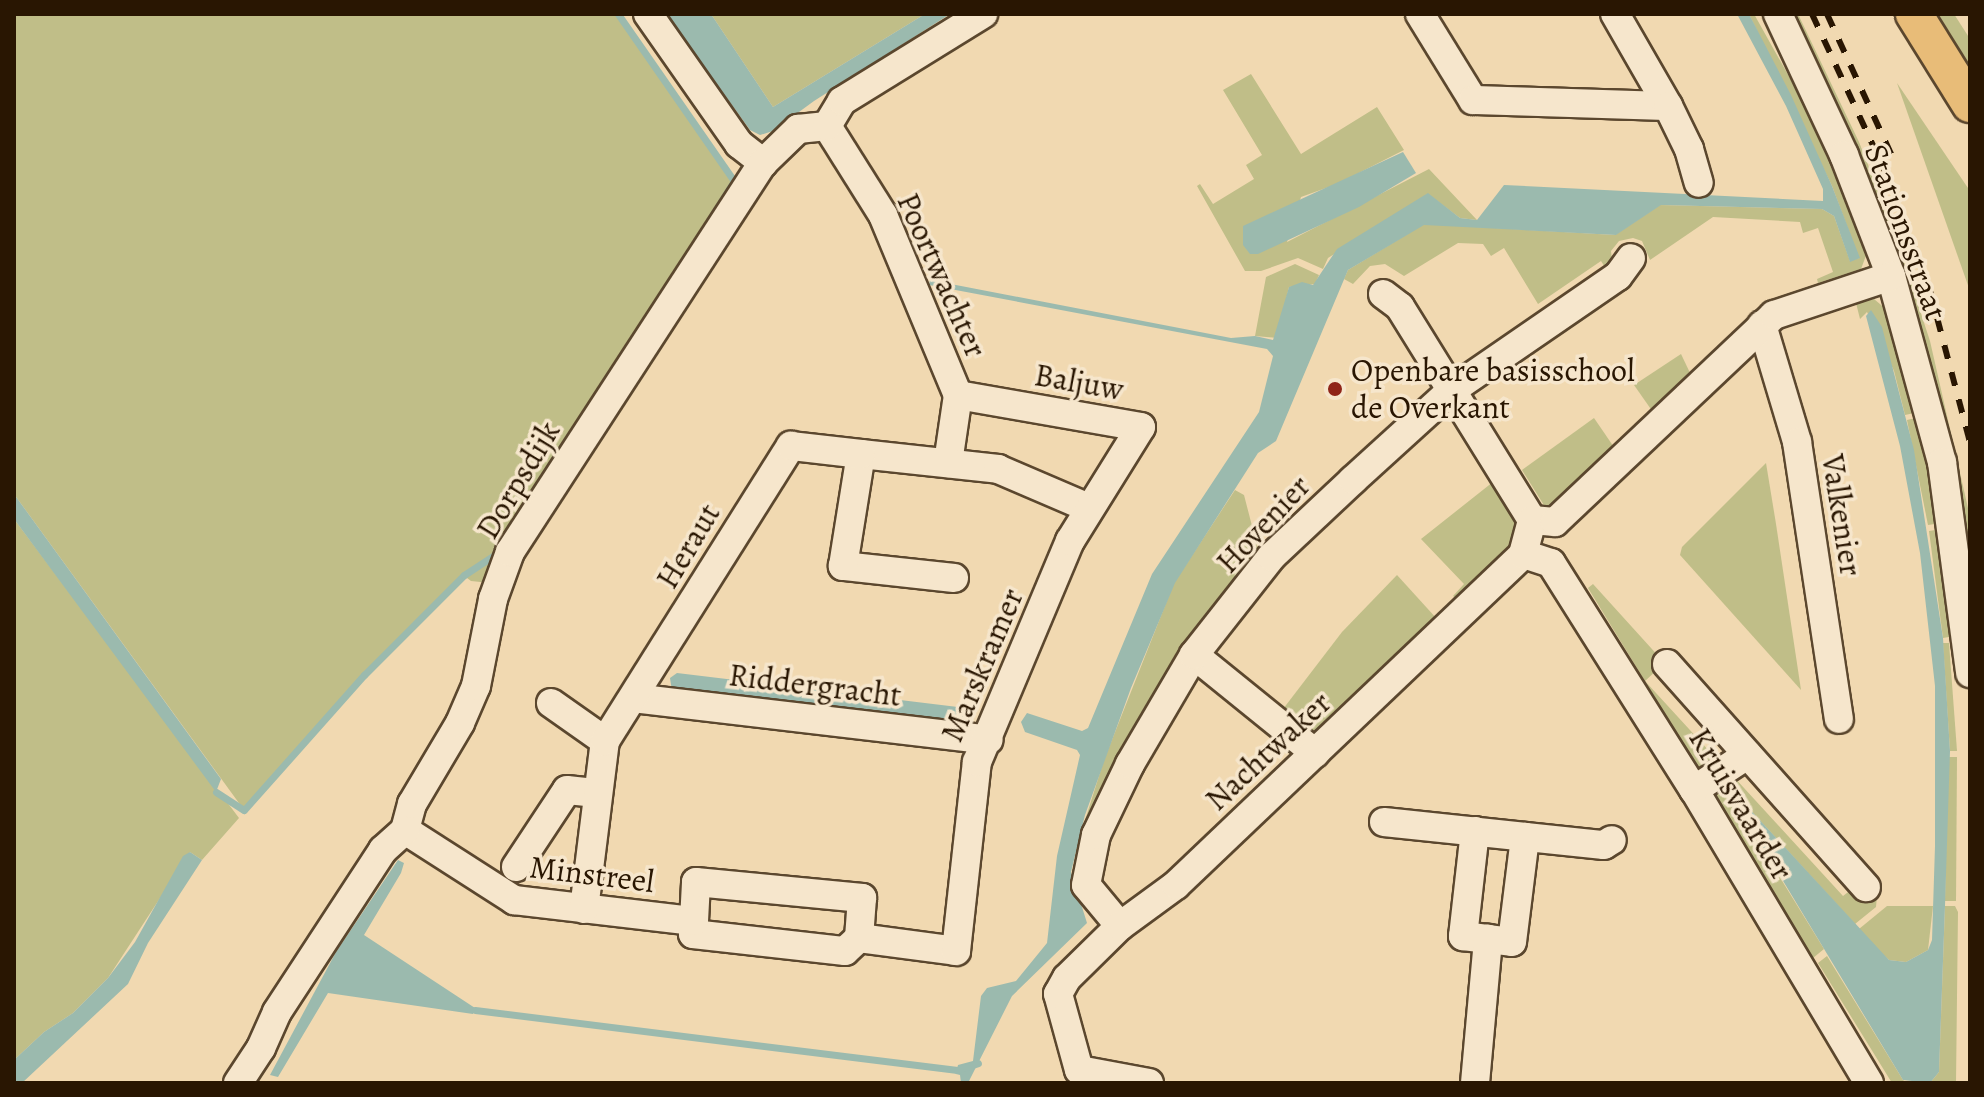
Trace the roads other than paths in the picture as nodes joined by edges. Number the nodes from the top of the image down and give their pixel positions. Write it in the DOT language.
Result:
graph roads {
  1 [pos="648,14"];
  2 [pos="983,14"];
  3 [pos="1420,14"];
  4 [pos="1615,14"];
  5 [pos="1778,14"];
  6 [pos="1914,14"];
  7 [pos="1970,104"];
  8 [pos="1668,106"];
  9 [pos="827,126"];
  10 [pos="763,163"];
  11 [pos="1699,183"];
  12 [pos="1631,258"];
  13 [pos="1891,276"];
  14 [pos="1383,294"];
  15 [pos="1762,325"];
  16 [pos="1452,390"];
  17 [pos="958,395"];
  18 [pos="1141,427"];
  19 [pos="861,454"];
  20 [pos="948,463"];
  21 [pos="1089,508"];
  22 [pos="1544,521"];
  23 [pos="1523,554"];
  24 [pos="954,578"];
  25 [pos="1194,655"];
  26 [pos="1667,664"];
  27 [pos="1970,673"];
  28 [pos="633,698"];
  29 [pos="551,703"];
  30 [pos="1839,719"];
  31 [pos="989,740"];
  32 [pos="605,741"];
  33 [pos="1315,753"];
  34 [pos="1747,755"];
  35 [pos="1694,790"];
  36 [pos="597,793"];
  37 [pos="1384,822"];
  38 [pos="405,830"];
  39 [pos="1475,831"];
  40 [pos="1525,837"];
  41 [pos="1612,840"];
  42 [pos="516,867"];
  43 [pos="1866,887"];
  44 [pos="584,909"];
  45 [pos="694,921"];
  46 [pos="1120,926"];
  47 [pos="859,938"];
  48 [pos="1488,939"];
  49 [pos="956,951"];
  50 [pos="1076,1077"];
  51 [pos="238,1083"];
  52 [pos="1149,1083"];
  53 [pos="1475,1083"];
  54 [pos="1869,1083"];
  1 -- 10 [label="street"];
  2 -- 9 [label="street"];
  3 -- 8 [label="street"];
  4 -- 8 [label="street"];
  5 -- 13 [label="street, Stationsstraat"];
  6 -- 7 [label="main road"];
  8 -- 11 [label="street"];
  9 -- 10 [label="street, Dorpsdijk"];
  9 -- 17 [label="street, Poortwachter"];
  10 -- 38 [label="street, Dorpsdijk"];
  12 -- 16 [label="street, Hovenier"];
  13 -- 15 [label="street"];
  13 -- 27 [label="street, Stationsstraat"];
  14 -- 16 [label="street"];
  15 -- 22 [label="street"];
  15 -- 30 [label="street, Valkenier"];
  16 -- 22 [label="street"];
  16 -- 25 [label="street, Hovenier"];
  17 -- 18 [label="street, Baljuw"];
  17 -- 20 [label="street, Poortwachter"];
  18 -- 21 [label="street, Marskramer"];
  19 -- 20 [label="street"];
  19 -- 24 [label="street"];
  19 -- 28 [label="street, Heraut"];
  20 -- 21 [label="street"];
  21 -- 31 [label="street, Marskramer"];
  22 -- 23 [label="street"];
  23 -- 33 [label="street, Nachtwaker"];
  23 -- 35 [label="street, Kruisvaarder"];
  25 -- 33 [label="street"];
  25 -- 46 [label="street, Hovenier"];
  26 -- 34 [label="street, Kruisvaarder"];
  28 -- 31 [label="street, Riddergracht"];
  28 -- 32 [label="street, Heraut"];
  29 -- 32 [label="street"];
  31 -- 49 [label="street, Marskramer"];
  32 -- 36 [label="street, Heraut"];
  33 -- 46 [label="street, Nachtwaker"];
  34 -- 35 [label="street"];
  34 -- 43 [label="street, Kruisvaarder"];
  35 -- 54 [label="street, Kruisvaarder"];
  36 -- 42 [label="street"];
  36 -- 44 [label="street, Heraut"];
  37 -- 39 [label="street"];
  38 -- 44 [label="street, Minstreel"];
  38 -- 51 [label="street, Dorpsdijk"];
  39 -- 40 [label="street"];
  39 -- 48 [label="street"];
  40 -- 41 [label="street"];
  40 -- 48 [label="street"];
  44 -- 45 [label="street, Minstreel"];
  45 -- 47 [label="street, Minstreel"];
  45 -- 47 [label="street, Minstreel"];
  46 -- 50 [label="street, Nachtwaker"];
  47 -- 49 [label="street, Minstreel"];
  48 -- 53 [label="street"];
  50 -- 52 [label="street"];
}
